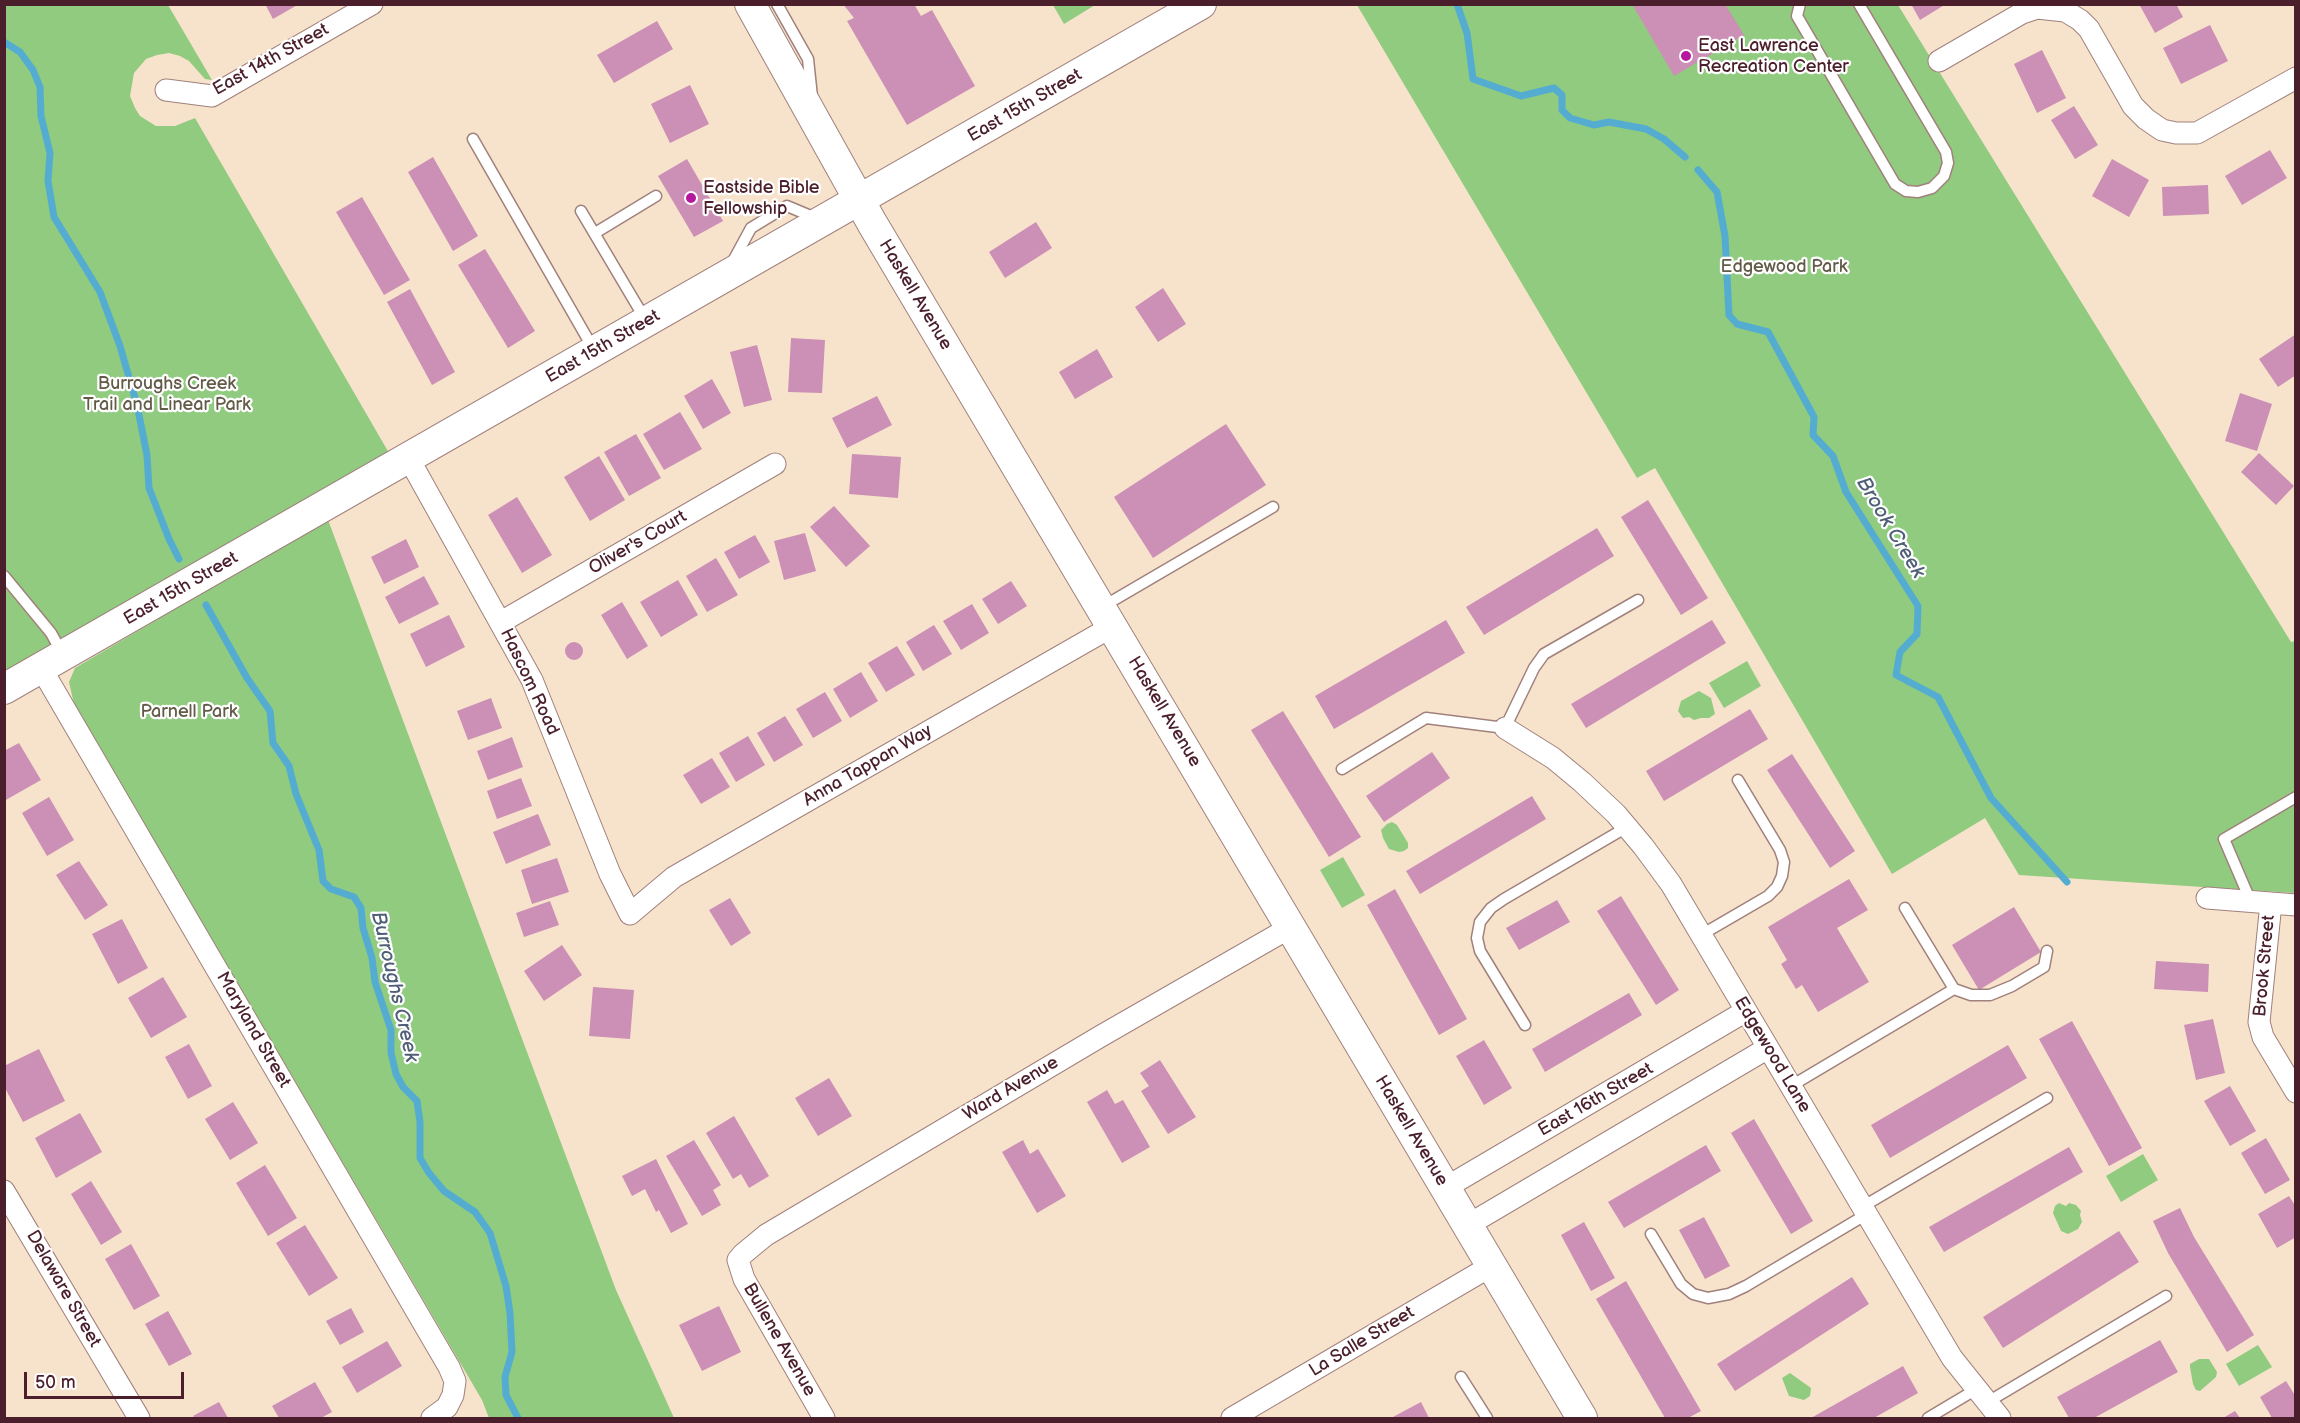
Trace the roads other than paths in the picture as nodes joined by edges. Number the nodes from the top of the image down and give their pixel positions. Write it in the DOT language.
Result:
graph roads {
  1 [pos="372,4"];
  2 [pos="750,4"];
  3 [pos="777,4"];
  4 [pos="1201,4"];
  5 [pos="1800,4"];
  6 [pos="1859,4"];
  7 [pos="1939,61"];
  8 [pos="2295,78"];
  9 [pos="166,90"];
  10 [pos="815,121"];
  11 [pos="473,139"];
  12 [pos="656,196"];
  13 [pos="860,200"];
  14 [pos="581,211"];
  15 [pos="594,233"];
  16 [pos="646,322"];
  17 [pos="595,352"];
  18 [pos="409,459"];
  19 [pos="775,464"];
  20 [pos="1273,507"];
  21 [pos="4,576"];
  22 [pos="1638,600"];
  23 [pos="1107,616"];
  24 [pos="501,622"];
  25 [pos="52,662"];
  26 [pos="4,689"];
  27 [pos="1505,728"];
  28 [pos="1342,770"];
  29 [pos="1738,780"];
  30 [pos="2295,797"];
  31 [pos="1627,827"];
  32 [pos="2207,898"];
  33 [pos="2261,902"];
  34 [pos="2295,905"];
  35 [pos="1905,908"];
  36 [pos="630,914"];
  37 [pos="1291,927"];
  38 [pos="1701,935"];
  39 [pos="2047,951"];
  40 [pos="1954,989"];
  41 [pos="1746,1011"];
  42 [pos="1525,1025"];
  43 [pos="1768,1047"];
  44 [pos="1791,1086"];
  45 [pos="2295,1092"];
  46 [pos="2047,1098"];
  47 [pos="1445,1188"];
  48 [pos="4,1191"];
  49 [pos="1865,1211"];
  50 [pos="1468,1225"];
  51 [pos="1651,1234"];
  52 [pos="738,1260"];
  53 [pos="1491,1266"];
  54 [pos="2166,1296"];
  55 [pos="1461,1377"];
  56 [pos="1987,1404"];
  57 [pos="1576,1416"];
  58 [pos="139,1419"];
  59 [pos="432,1419"];
  60 [pos="824,1419"];
  61 [pos="1232,1419"];
  62 [pos="1487,1419"];
  63 [pos="1928,1419"];
  1 -- 9 [label="street, East 14th Street"];
  2 -- 10 [label="main road, Haskell Avenue"];
  3 -- 10 [label="lane"];
  4 -- 13 [label="main road, East 15th Street"];
  5 -- 6 [label="lane"];
  7 -- 8 [label="street"];
  10 -- 13 [label="main road, Haskell Avenue"];
  11 -- 17 [label="lane"];
  12 -- 15 [label="lane"];
  13 -- 16 [label="main road, East 15th Street"];
  13 -- 23 [label="main road, Haskell Avenue"];
  14 -- 15 [label="lane"];
  15 -- 16 [label="lane"];
  16 -- 17 [label="main road, East 15th Street"];
  17 -- 18 [label="main road, East 15th Street"];
  18 -- 24 [label="street, Hascom Road"];
  18 -- 25 [label="main road, East 15th Street"];
  19 -- 24 [label="street, Oliver's Court"];
  20 -- 23 [label="lane"];
  21 -- 25 [label="lane"];
  22 -- 27 [label="lane"];
  23 -- 36 [label="street, Anna Tappan Way"];
  23 -- 37 [label="main road, Haskell Avenue"];
  24 -- 36 [label="street, Hascom Road"];
  25 -- 26 [label="main road, East 15th Street"];
  25 -- 59 [label="street, Maryland Street"];
  27 -- 28 [label="lane"];
  27 -- 31 [label="street, Edgewood Lane"];
  29 -- 38 [label="lane"];
  30 -- 33 [label="lane"];
  31 -- 38 [label="street, Edgewood Lane"];
  31 -- 42 [label="lane"];
  32 -- 33 [label="street"];
  33 -- 34 [label="street"];
  33 -- 45 [label="street, Brook Street"];
  35 -- 40 [label="lane"];
  37 -- 47 [label="main road, Haskell Avenue"];
  37 -- 52 [label="street, Ward Avenue"];
  38 -- 41 [label="street, Edgewood Lane"];
  39 -- 40 [label="lane"];
  40 -- 44 [label="lane"];
  41 -- 43 [label="street, Edgewood Lane"];
  41 -- 47 [label="street, East 16th Street"];
  43 -- 44 [label="street, Edgewood Lane"];
  43 -- 50 [label="street"];
  44 -- 49 [label="street, Edgewood Lane"];
  46 -- 49 [label="lane"];
  47 -- 50 [label="main road, Haskell Avenue"];
  48 -- 58 [label="street, Delaware Street"];
  49 -- 51 [label="lane"];
  49 -- 56 [label="street, Edgewood Lane"];
  50 -- 53 [label="main road, Haskell Avenue"];
  52 -- 60 [label="street, Bullene Avenue"];
  53 -- 57 [label="main road, Haskell Avenue"];
  53 -- 61 [label="street, La Salle Street"];
  54 -- 56 [label="lane"];
  55 -- 62 [label="lane"];
  56 -- 63 [label="lane"];
}
